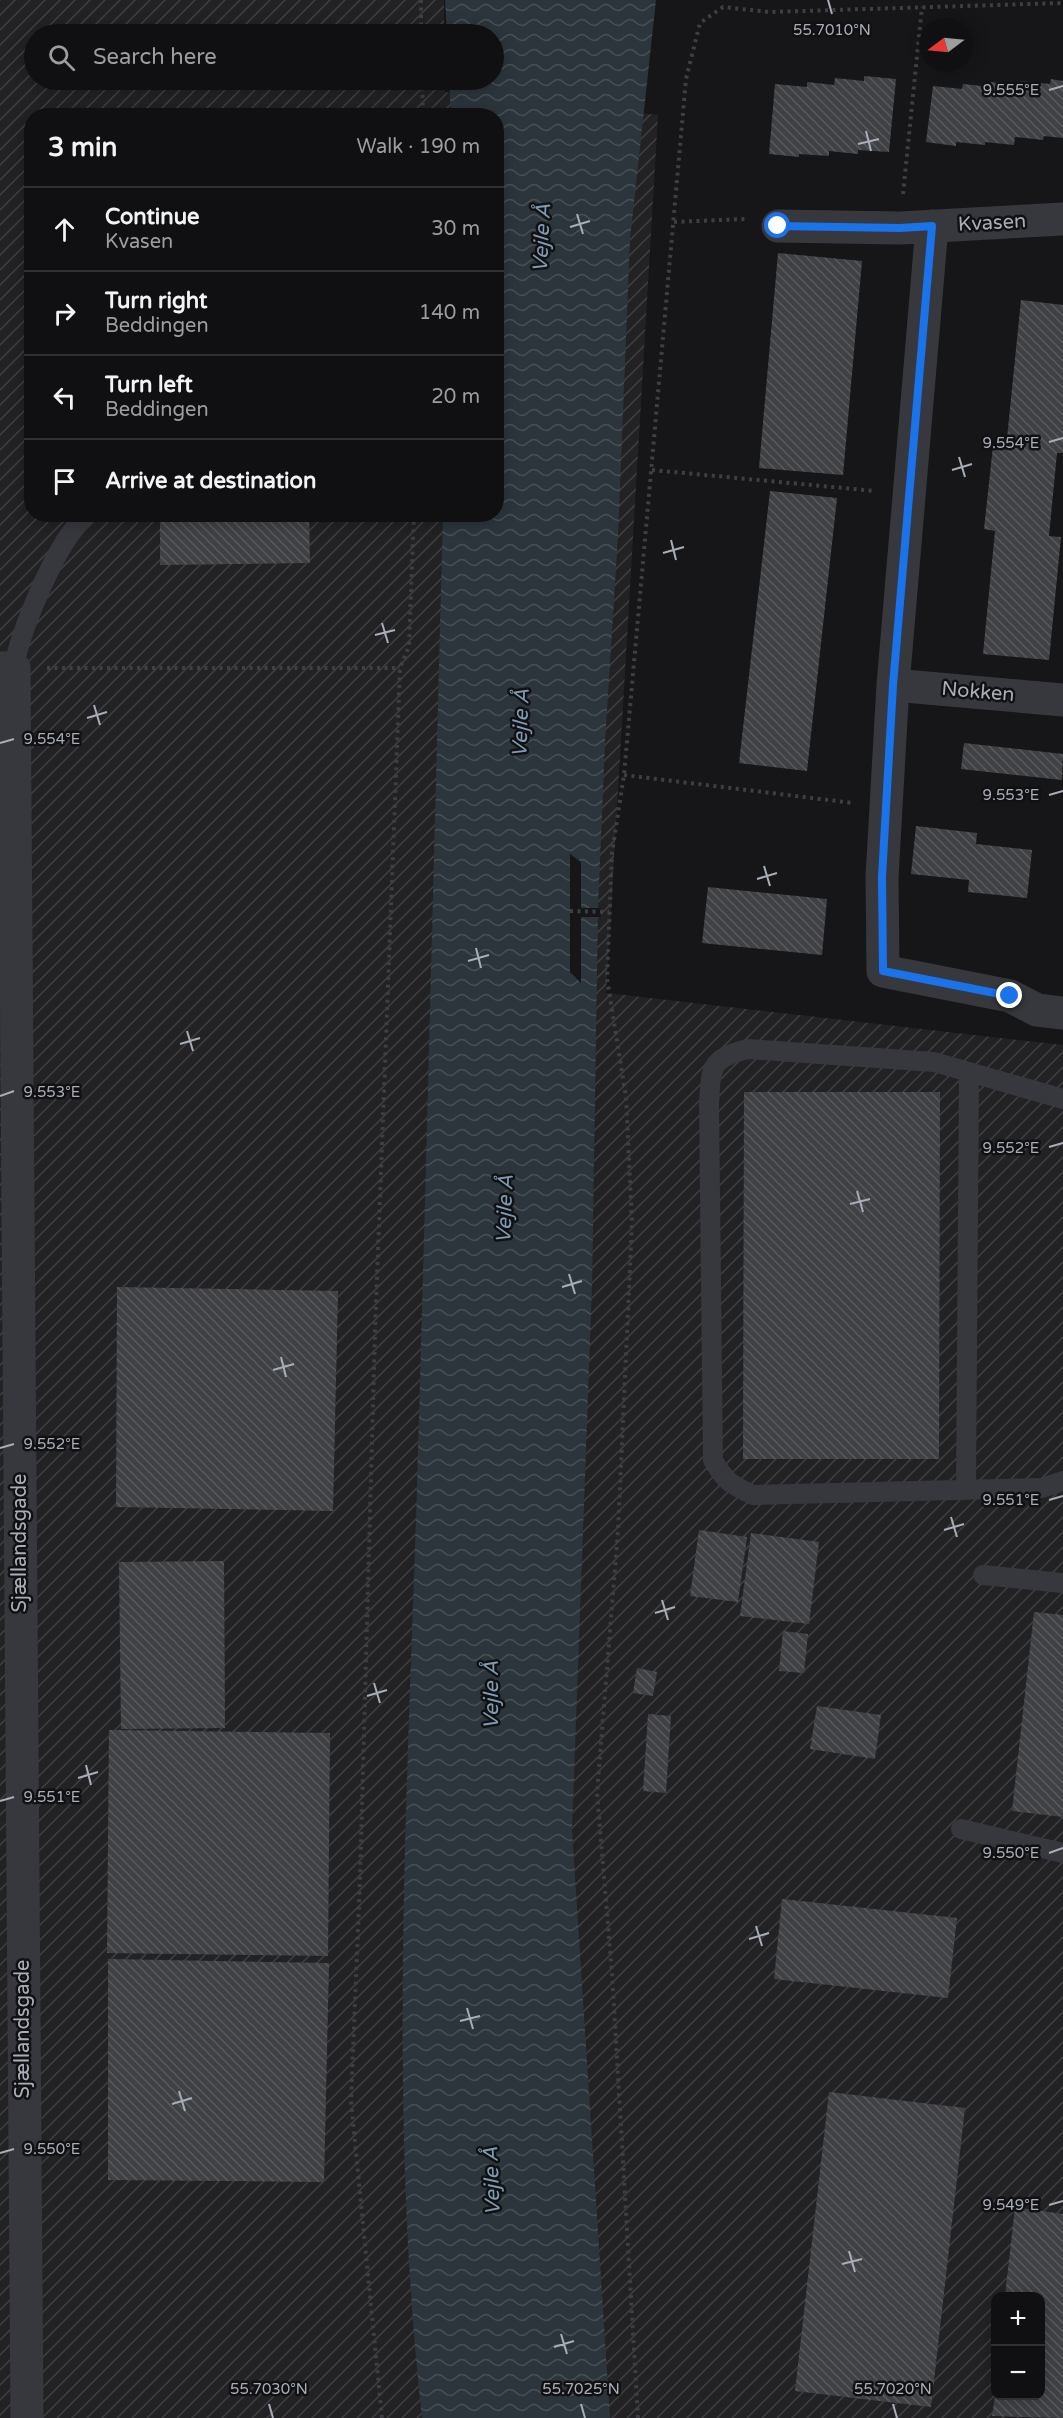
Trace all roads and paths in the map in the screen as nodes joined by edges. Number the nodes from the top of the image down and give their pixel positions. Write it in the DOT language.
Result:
graph roads {
  1 [pos="421,0"];
  2 [pos="1063,3"];
  3 [pos="922,7"];
  4 [pos="421,24"];
  5 [pos="422,90"];
  6 [pos="423,108"];
  7 [pos="1063,219"];
  8 [pos="674,222"];
  9 [pos="778,226"];
  10 [pos="932,226"];
  11 [pos="900,228"];
  12 [pos="652,470"];
  13 [pos="909,494"];
  14 [pos="80,522"];
  15 [pos="414,522"];
  16 [pos="7,668"];
  17 [pos="400,668"];
  18 [pos="893,685"];
  19 [pos="1063,700"];
  20 [pos="624,775"];
  21 [pos="886,807"];
  22 [pos="570,911"];
  23 [pos="609,912"];
  24 [pos="1063,1013"];
  25 [pos="969,1072"];
  26 [pos="1063,1099"];
  27 [pos="1063,1481"];
  28 [pos="966,1490"];
  29 [pos="983,1575"];
  30 [pos="1063,1583"];
  31 [pos="10,1664"];
  32 [pos="961,1829"];
  33 [pos="1063,1852"];
  34 [pos="27,2418"];
  35 [pos="382,2418"];
  36 [pos="638,2418"];
  1 -- 4 [label="path"];
  2 -- 3 [label="path"];
  3 -- 8 [label="path"];
  3 -- 11 [label="path"];
  5 -- 6 [label="path"];
  7 -- 10 [label="street, Kvasen"];
  8 -- 9 [label="path"];
  8 -- 12 [label="path"];
  9 -- 11 [label="street, Kvasen"];
  10 -- 11 [label="street, Kvasen"];
  10 -- 13 [label="street"];
  12 -- 13 [label="path"];
  12 -- 20 [label="path"];
  13 -- 18 [label="street"];
  14 -- 16 [label="lane"];
  15 -- 17 [label="path"];
  16 -- 17 [label="path"];
  16 -- 31 [label="street, Sjællandsgade"];
  17 -- 35 [label="path"];
  18 -- 19 [label="street, Nokken"];
  18 -- 21 [label="street"];
  20 -- 21 [label="path"];
  20 -- 23 [label="path"];
  21 -- 24 [label="street"];
  22 -- 23 [label="path"];
  23 -- 36 [label="path"];
  25 -- 26 [label="lane"];
  25 -- 28 [label="lane"];
  25 -- 28 [label="lane"];
  27 -- 28 [label="lane"];
  29 -- 30 [label="lane"];
  31 -- 34 [label="street, Sjællandsgade"];
  32 -- 33 [label="lane"];
}
